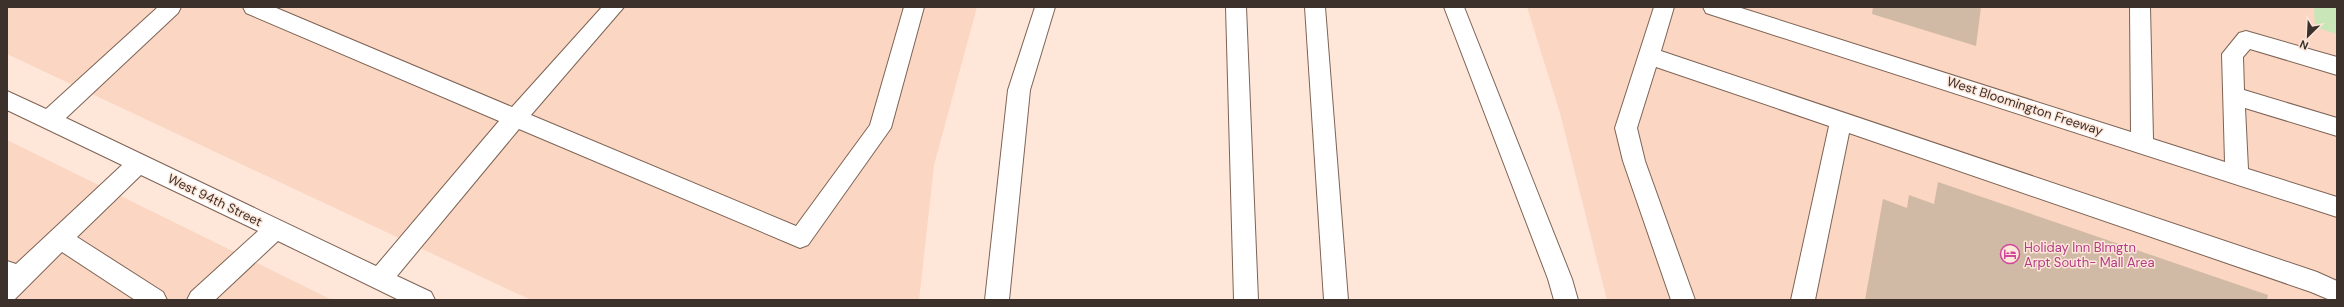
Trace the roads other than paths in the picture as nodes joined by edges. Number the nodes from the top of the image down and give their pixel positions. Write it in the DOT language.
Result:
graph roads {
  1 [pos="171,7"];
  2 [pos="252,7"];
  3 [pos="614,7"];
  4 [pos="914,7"];
  5 [pos="1045,7"];
  6 [pos="1236,7"];
  7 [pos="1315,7"];
  8 [pos="1454,7"];
  9 [pos="1664,7"];
  10 [pos="1713,7"];
  11 [pos="2140,7"];
  12 [pos="1649,56"];
  13 [pos="2337,66"];
  14 [pos="2234,96"];
  15 [pos="7,100"];
  16 [pos="515,118"];
  17 [pos="49,120"];
  18 [pos="1840,121"];
  19 [pos="2337,127"];
  20 [pos="2142,144"];
  21 [pos="139,163"];
  22 [pos="2236,174"];
  23 [pos="2337,207"];
  24 [pos="276,229"];
  25 [pos="60,238"];
  26 [pos="11,279"];
  27 [pos="380,279"];
  28 [pos="2337,292"];
  29 [pos="154,300"];
  30 [pos="199,300"];
  31 [pos="423,300"];
  32 [pos="997,300"];
  33 [pos="1246,300"];
  34 [pos="1336,300"];
  35 [pos="1566,300"];
  36 [pos="1683,300"];
  37 [pos="1803,300"];
  1 -- 17 [label="main road"];
  2 -- 16 [label="main road"];
  3 -- 16 [label="main road"];
  4 -- 16 [label="main road"];
  5 -- 32 [label="main road"];
  6 -- 33 [label="main road"];
  7 -- 34 [label="main road"];
  8 -- 35 [label="main road"];
  9 -- 12 [label="main road"];
  10 -- 20 [label="main road, West Bloomington Freeway"];
  11 -- 20 [label="main road"];
  12 -- 18 [label="main road"];
  12 -- 36 [label="main road"];
  13 -- 14 [label="main road"];
  14 -- 19 [label="main road"];
  14 -- 22 [label="main road"];
  15 -- 17 [label="main road, West 94th Street"];
  16 -- 27 [label="main road"];
  17 -- 21 [label="main road, West 94th Street"];
  18 -- 28 [label="main road"];
  18 -- 37 [label="main road"];
  20 -- 22 [label="main road, West Bloomington Freeway"];
  21 -- 24 [label="main road, West 94th Street"];
  21 -- 25 [label="main road"];
  22 -- 23 [label="main road, West Bloomington Freeway"];
  24 -- 27 [label="main road, West 94th Street"];
  24 -- 30 [label="main road"];
  25 -- 26 [label="main road"];
  25 -- 29 [label="main road"];
  27 -- 31 [label="main road, West 94th Street"];
}
